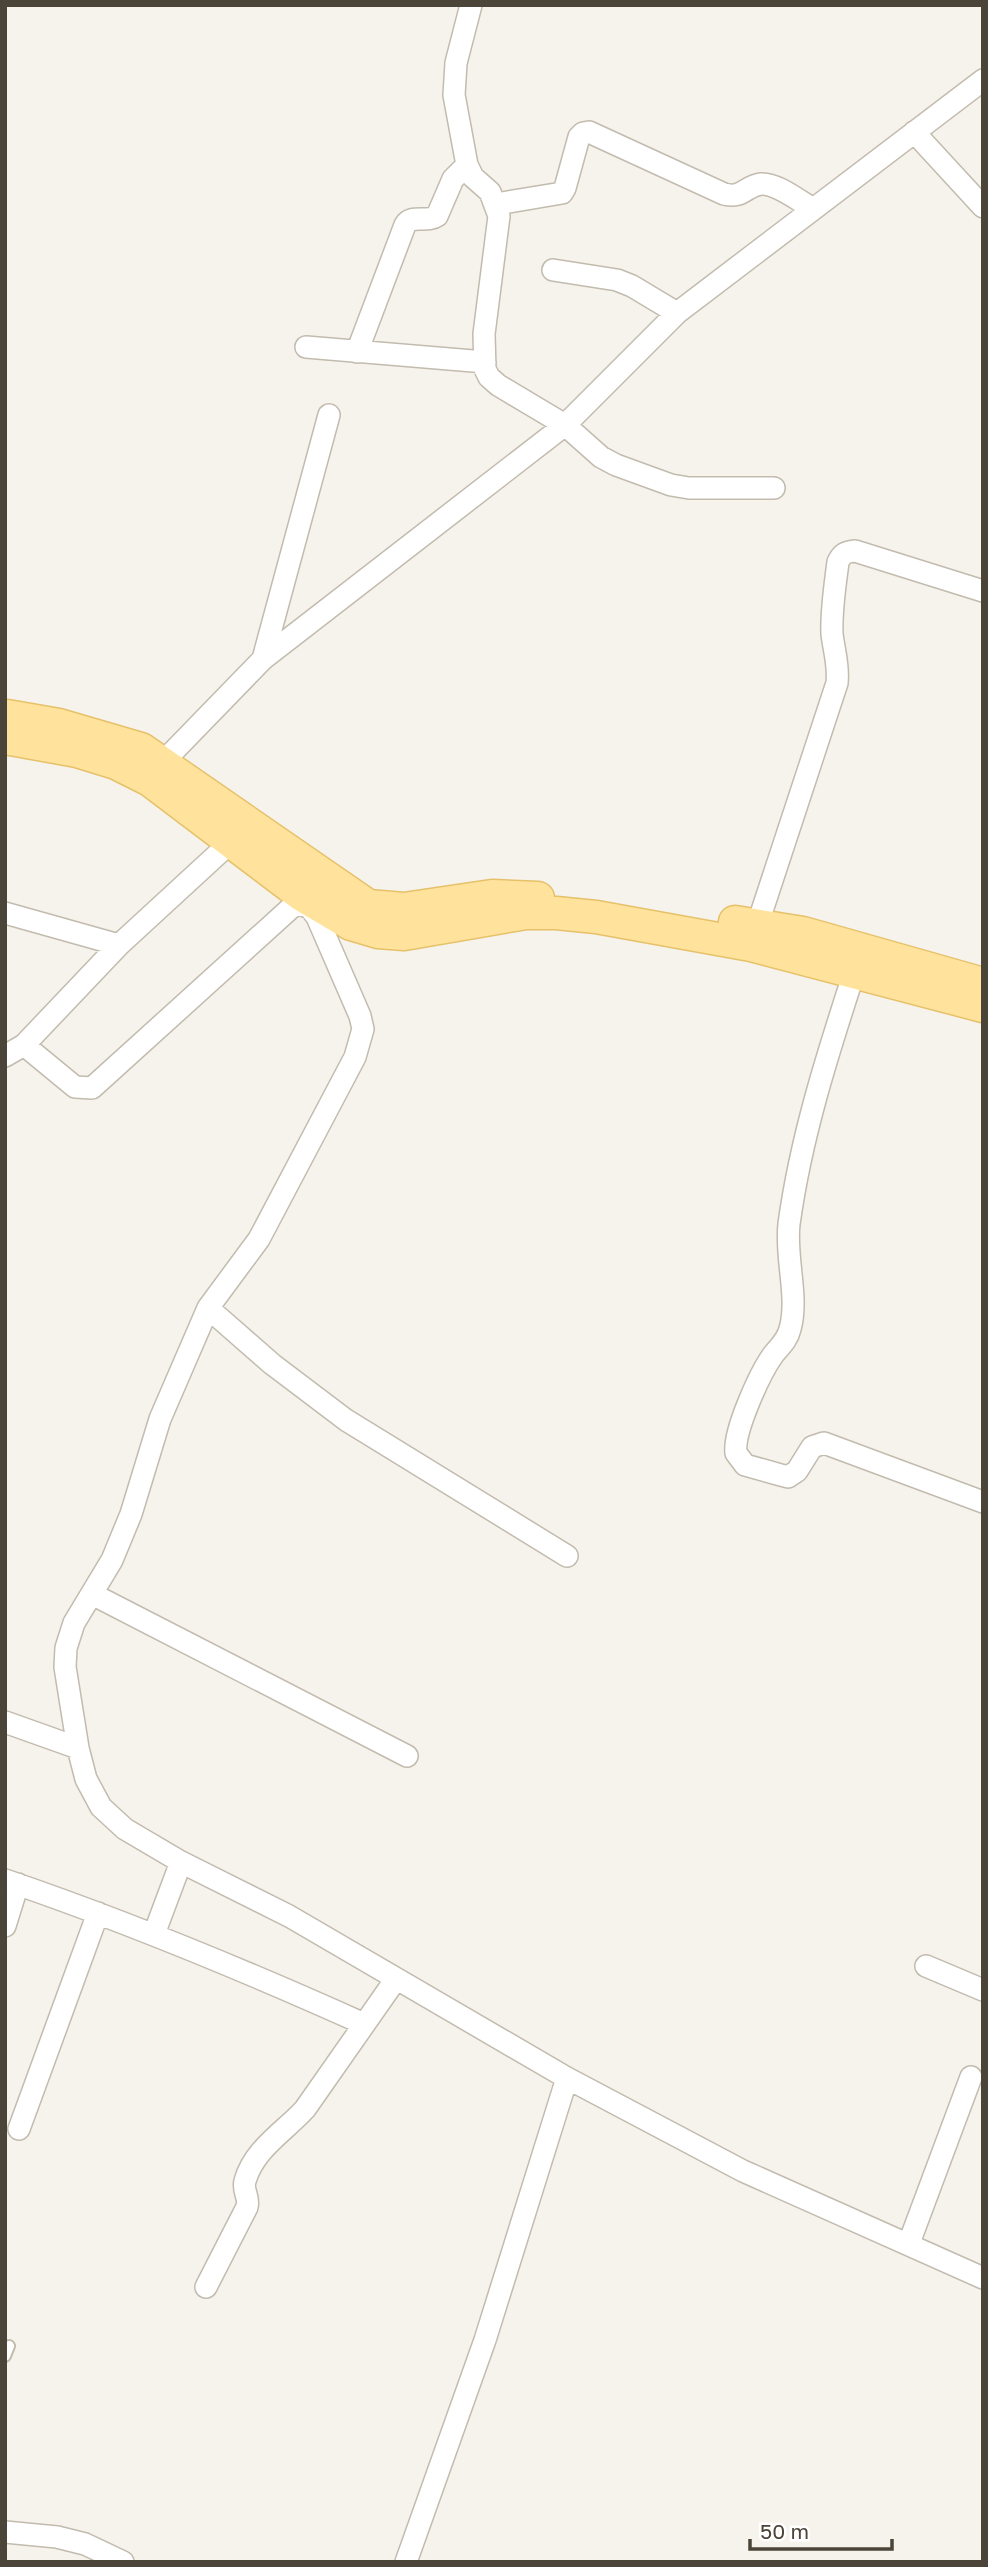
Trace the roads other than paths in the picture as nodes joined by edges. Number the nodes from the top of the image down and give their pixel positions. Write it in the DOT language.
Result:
graph roads {
  1 [pos="471,5"];
  2 [pos="979,87"];
  3 [pos="914,132"];
  4 [pos="467,165"];
  5 [pos="496,204"];
  6 [pos="983,207"];
  7 [pos="813,209"];
  8 [pos="553,270"];
  9 [pos="677,313"];
  10 [pos="306,347"];
  11 [pos="357,352"];
  12 [pos="485,362"];
  13 [pos="329,415"];
  14 [pos="565,425"];
  15 [pos="774,488"];
  16 [pos="983,591"];
  17 [pos="263,659"];
  18 [pos="5,716"];
  19 [pos="5,738"];
  20 [pos="162,763"];
  21 [pos="231,842"];
  22 [pos="5,913"];
  23 [pos="757,926"];
  24 [pos="119,945"];
  25 [pos="854,973"];
  26 [pos="983,984"];
  27 [pos="983,1006"];
  28 [pos="24,1045"];
  29 [pos="5,1056"];
  30 [pos="208,1308"];
  31 [pos="983,1502"];
  32 [pos="566,1556"];
  33 [pos="92,1594"];
  34 [pos="5,1722"];
  35 [pos="78,1748"];
  36 [pos="407,1756"];
  37 [pos="181,1862"];
  38 [pos="12,1882"];
  39 [pos="98,1913"];
  40 [pos="5,1926"];
  41 [pos="154,1934"];
  42 [pos="926,1966"];
  43 [pos="396,1979"];
  44 [pos="983,1990"];
  45 [pos="364,2024"];
  46 [pos="971,2077"];
  47 [pos="566,2078"];
  48 [pos="19,2129"];
  49 [pos="909,2243"];
  50 [pos="983,2278"];
  51 [pos="206,2287"];
  52 [pos="5,2532"];
  53 [pos="123,2562"];
  54 [pos="406,2562"];
  1 -- 4 [label="street"];
  2 -- 3 [label="street"];
  3 -- 6 [label="street"];
  3 -- 7 [label="street"];
  4 -- 5 [label="street"];
  4 -- 11 [label="street"];
  5 -- 7 [label="street"];
  5 -- 12 [label="street"];
  7 -- 9 [label="street"];
  8 -- 9 [label="street"];
  9 -- 14 [label="street"];
  10 -- 11 [label="street"];
  11 -- 12 [label="street"];
  12 -- 14 [label="street"];
  13 -- 17 [label="street"];
  14 -- 15 [label="street"];
  14 -- 17 [label="street"];
  16 -- 23 [label="street"];
  17 -- 20 [label="street"];
  18 -- 20 [label="main road"];
  19 -- 21 [label="main road"];
  20 -- 23 [label="main road"];
  21 -- 24 [label="street"];
  21 -- 25 [label="main road"];
  22 -- 24 [label="street"];
  23 -- 26 [label="main road"];
  24 -- 28 [label="street"];
  25 -- 27 [label="main road"];
  25 -- 31 [label="street"];
  28 -- 29 [label="street"];
  28 -- 30 [label="street"];
  30 -- 32 [label="street"];
  30 -- 33 [label="street"];
  33 -- 35 [label="street"];
  33 -- 36 [label="street"];
  34 -- 35 [label="street"];
  35 -- 37 [label="street"];
  37 -- 41 [label="street"];
  37 -- 43 [label="street"];
  38 -- 39 [label="street"];
  38 -- 40 [label="street"];
  39 -- 41 [label="street"];
  39 -- 48 [label="street"];
  41 -- 45 [label="street"];
  42 -- 44 [label="street"];
  43 -- 45 [label="street"];
  43 -- 47 [label="street"];
  45 -- 51 [label="street"];
  46 -- 49 [label="street"];
  47 -- 49 [label="street"];
  47 -- 54 [label="street"];
  49 -- 50 [label="street"];
  52 -- 53 [label="street"];
}
